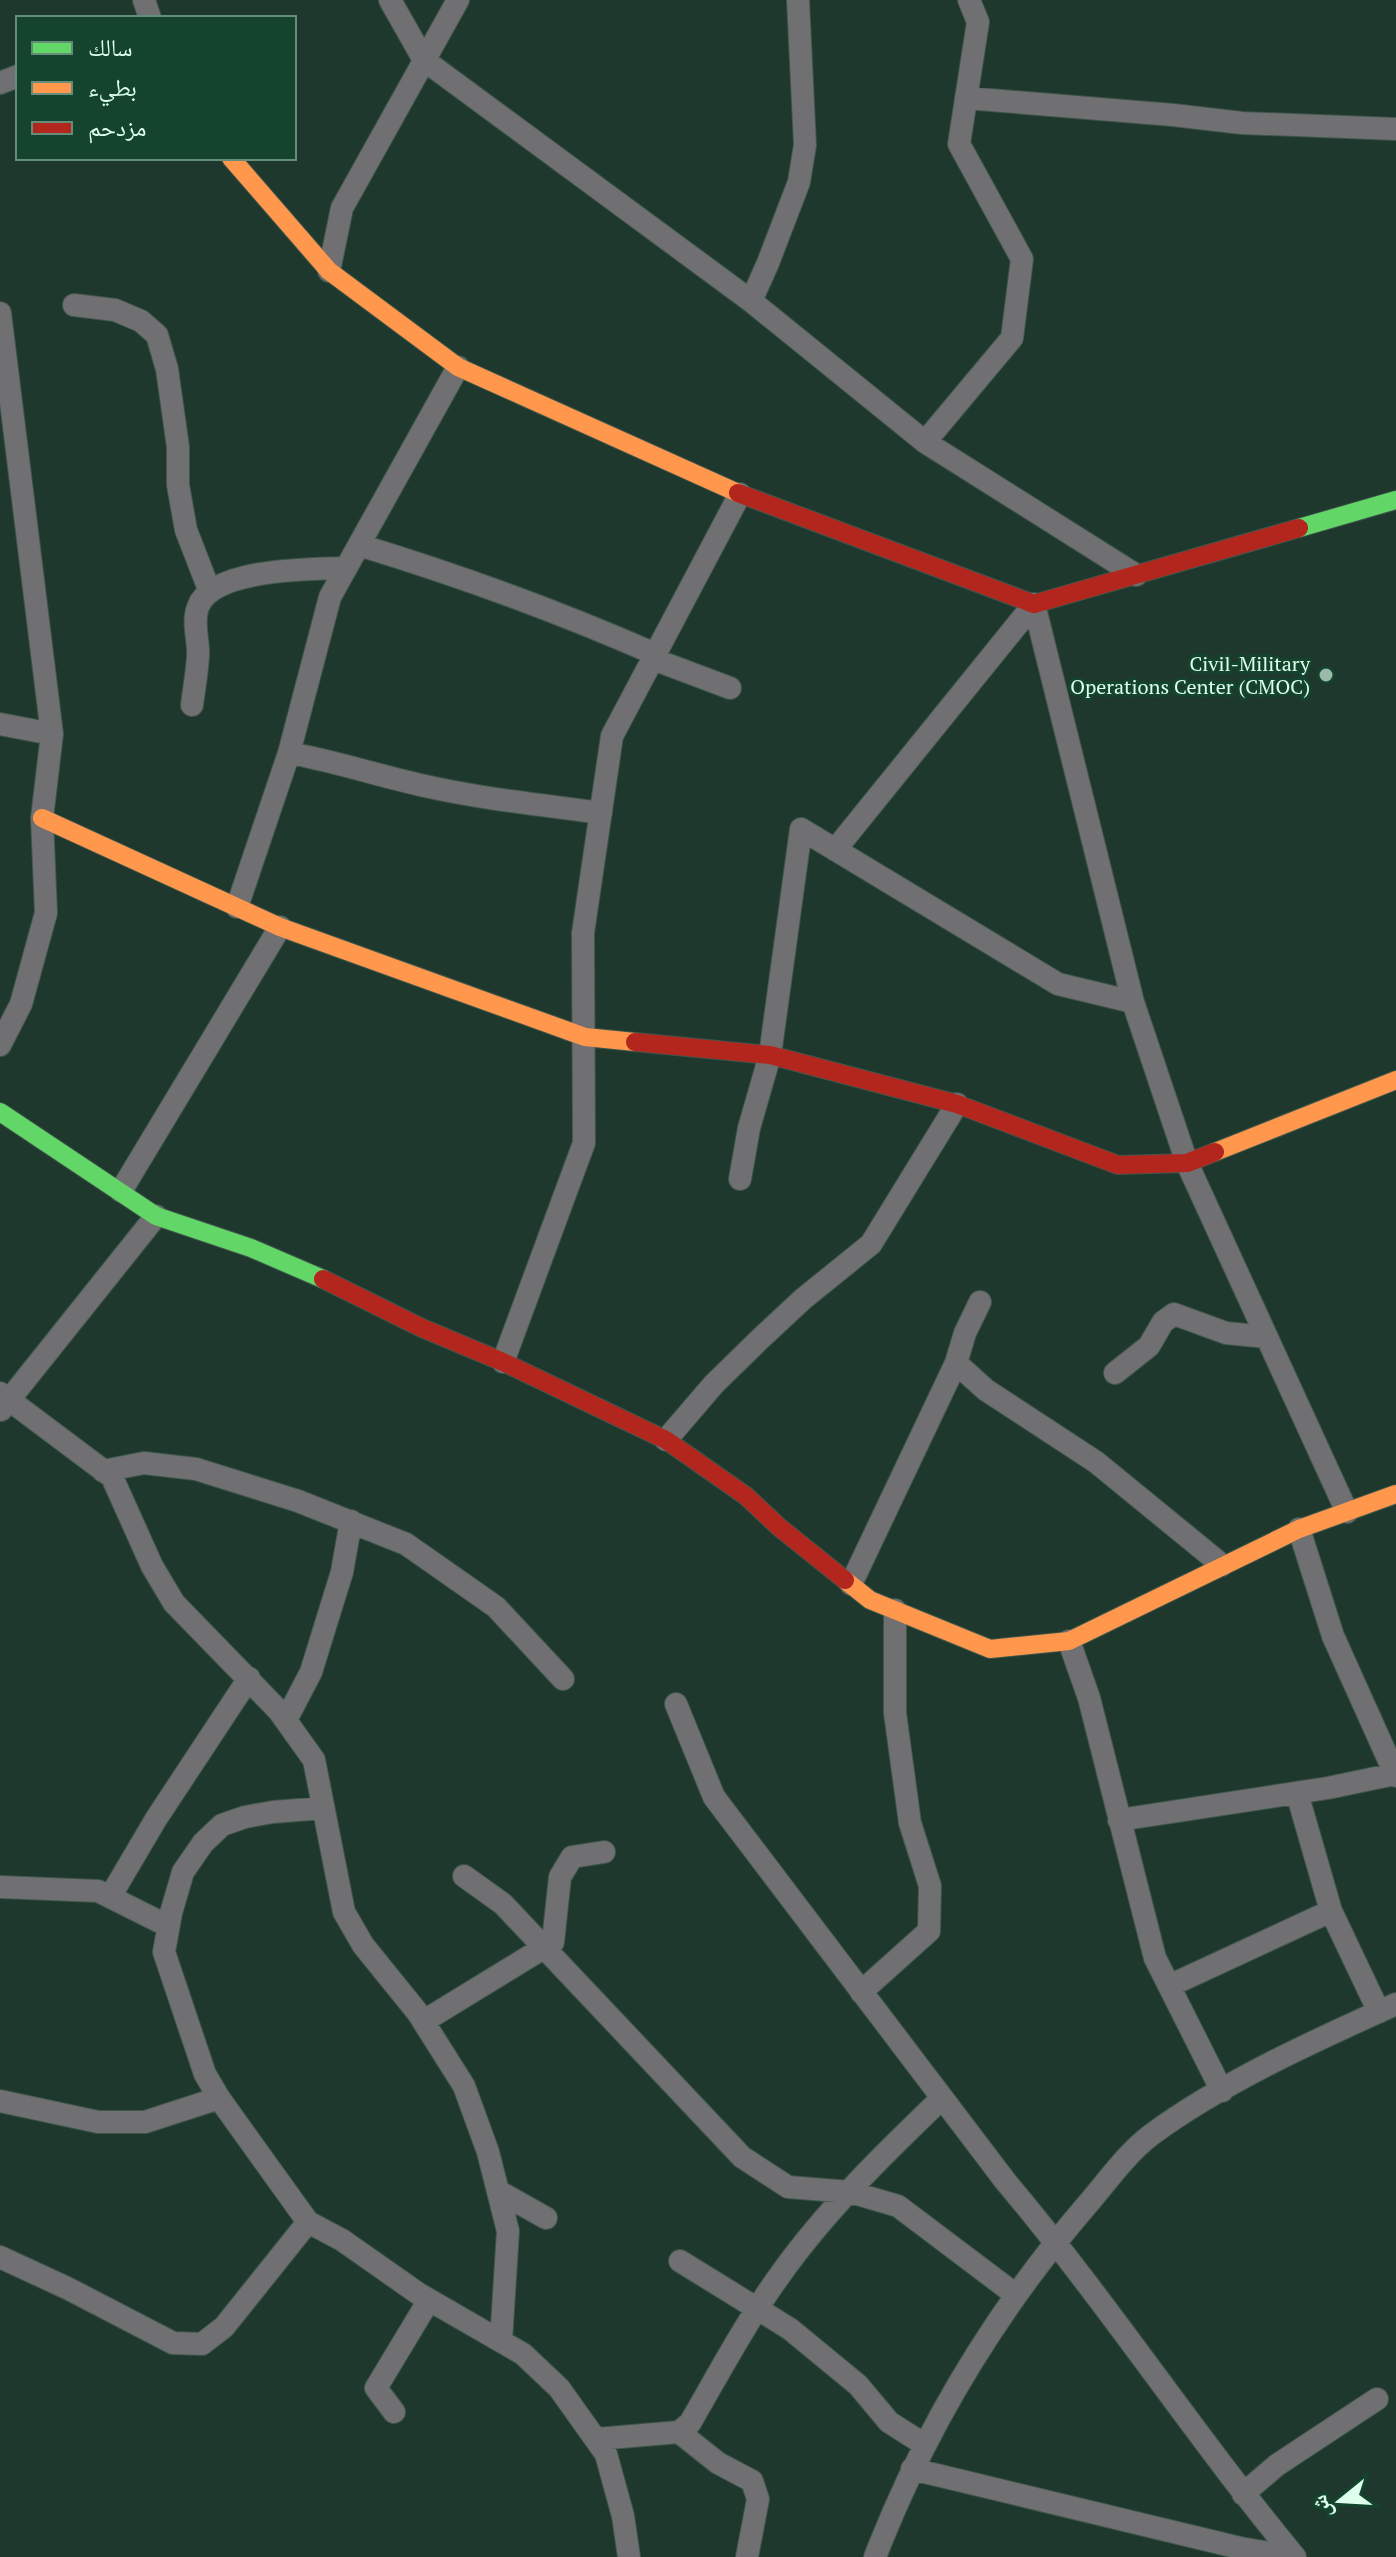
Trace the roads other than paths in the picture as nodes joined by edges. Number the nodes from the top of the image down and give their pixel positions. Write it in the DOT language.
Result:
graph roads {
  1 [pos="390,0"];
  2 [pos="458,0"];
  3 [pos="798,0"];
  4 [pos="969,0"];
  5 [pos="424,60"];
  6 [pos="966,98"];
  7 [pos="1396,129"];
  8 [pos="233,160"];
  9 [pos="329,271"];
  10 [pos="751,301"];
  11 [pos="74,305"];
  12 [pos="0,313"];
  13 [pos="458,367"];
  14 [pos="925,442"];
  15 [pos="740,494"];
  16 [pos="1396,500"];
  17 [pos="359,545"];
  18 [pos="346,568"];
  19 [pos="1136,575"];
  20 [pos="210,592"];
  21 [pos="1034,604"];
  22 [pos="654,656"];
  23 [pos="730,688"];
  24 [pos="192,705"];
  25 [pos="0,724"];
  26 [pos="52,734"];
  27 [pos="289,753"];
  28 [pos="601,813"];
  29 [pos="42,818"];
  30 [pos="835,850"];
  31 [pos="237,907"];
  32 [pos="280,927"];
  33 [pos="1133,1002"];
  34 [pos="585,1037"];
  35 [pos="0,1045"];
  36 [pos="770,1055"];
  37 [pos="1396,1080"];
  38 [pos="957,1104"];
  39 [pos="0,1112"];
  40 [pos="1187,1163"];
  41 [pos="740,1179"];
  42 [pos="121,1191"];
  43 [pos="156,1216"];
  44 [pos="980,1302"];
  45 [pos="1267,1337"];
  46 [pos="503,1362"];
  47 [pos="956,1363"];
  48 [pos="1115,1373"];
  49 [pos="3,1401"];
  50 [pos="666,1440"];
  51 [pos="103,1471"];
  52 [pos="1396,1494"];
  53 [pos="1347,1512"];
  54 [pos="351,1521"];
  55 [pos="1299,1529"];
  56 [pos="1222,1565"];
  57 [pos="851,1584"];
  58 [pos="895,1610"];
  59 [pos="1069,1641"];
  60 [pos="249,1678"];
  61 [pos="563,1679"];
  62 [pos="676,1704"];
  63 [pos="286,1720"];
  64 [pos="1396,1775"];
  65 [pos="1297,1793"];
  66 [pos="323,1808"];
  67 [pos="1119,1820"];
  68 [pos="604,1852"];
  69 [pos="464,1876"];
  70 [pos="0,1887"];
  71 [pos="110,1897"];
  72 [pos="1331,1911"];
  73 [pos="168,1926"];
  74 [pos="543,1949"];
  75 [pos="1169,1986"];
  76 [pos="861,1992"];
  77 [pos="1387,2008"];
  78 [pos="424,2021"];
  79 [pos="1222,2091"];
  80 [pos="219,2098"];
  81 [pos="942,2098"];
  82 [pos="0,2101"];
  83 [pos="498,2191"];
  84 [pos="850,2192"];
  85 [pos="546,2218"];
  86 [pos="308,2222"];
  87 [pos="1057,2242"];
  88 [pos="0,2257"];
  89 [pos="680,2261"];
  90 [pos="1016,2295"];
  91 [pos="429,2300"];
  92 [pos="757,2308"];
  93 [pos="501,2341"];
  94 [pos="1377,2399"];
  95 [pos="394,2412"];
  96 [pos="679,2432"];
  97 [pos="597,2439"];
  98 [pos="925,2445"];
  99 [pos="912,2469"];
  100 [pos="1243,2494"];
  101 [pos="629,2557"];
  102 [pos="747,2557"];
  103 [pos="875,2557"];
  104 [pos="1294,2557"];
  1 -- 5 [label="street"];
  2 -- 5 [label="street"];
  3 -- 10 [label="street"];
  4 -- 6 [label="street"];
  5 -- 9 [label="street"];
  5 -- 10 [label="street"];
  6 -- 7 [label="street"];
  6 -- 14 [label="street"];
  8 -- 9 [label="street"];
  9 -- 13 [label="street"];
  10 -- 14 [label="street"];
  11 -- 20 [label="street"];
  12 -- 26 [label="street"];
  13 -- 15 [label="street"];
  13 -- 17 [label="street"];
  14 -- 19 [label="street"];
  15 -- 21 [label="street"];
  15 -- 22 [label="street"];
  16 -- 19 [label="street"];
  17 -- 18 [label="street"];
  17 -- 22 [label="street"];
  18 -- 20 [label="street"];
  18 -- 27 [label="street"];
  19 -- 21 [label="street"];
  20 -- 24 [label="street"];
  21 -- 30 [label="street"];
  21 -- 33 [label="street"];
  22 -- 23 [label="street"];
  22 -- 28 [label="street"];
  25 -- 26 [label="street"];
  26 -- 29 [label="street"];
  27 -- 28 [label="street"];
  27 -- 31 [label="street"];
  28 -- 34 [label="street"];
  29 -- 31 [label="street"];
  29 -- 35 [label="street"];
  30 -- 33 [label="street"];
  30 -- 36 [label="street"];
  31 -- 32 [label="street"];
  32 -- 34 [label="street"];
  32 -- 42 [label="street"];
  33 -- 40 [label="street"];
  34 -- 36 [label="street"];
  34 -- 46 [label="street"];
  36 -- 38 [label="street"];
  36 -- 41 [label="street"];
  37 -- 40 [label="street"];
  38 -- 40 [label="street"];
  38 -- 50 [label="street"];
  39 -- 42 [label="street"];
  40 -- 45 [label="street"];
  42 -- 43 [label="street"];
  43 -- 46 [label="street"];
  43 -- 49 [label="street"];
  44 -- 47 [label="street"];
  45 -- 48 [label="street"];
  45 -- 53 [label="street"];
  46 -- 50 [label="street"];
  47 -- 56 [label="street"];
  47 -- 57 [label="street"];
  49 -- 51 [label="street"];
  50 -- 57 [label="street"];
  51 -- 54 [label="street"];
  51 -- 60 [label="street"];
  52 -- 53 [label="street"];
  53 -- 55 [label="street"];
  54 -- 61 [label="street"];
  54 -- 63 [label="street"];
  55 -- 56 [label="street"];
  55 -- 64 [label="street"];
  56 -- 59 [label="street"];
  57 -- 58 [label="street"];
  58 -- 59 [label="street"];
  58 -- 76 [label="street"];
  59 -- 67 [label="street"];
  60 -- 63 [label="street"];
  60 -- 71 [label="street"];
  62 -- 76 [label="street"];
  63 -- 66 [label="street"];
  64 -- 65 [label="street"];
  65 -- 67 [label="street"];
  65 -- 72 [label="street"];
  66 -- 73 [label="street"];
  66 -- 78 [label="street"];
  67 -- 75 [label="street"];
  68 -- 74 [label="street"];
  69 -- 74 [label="street"];
  70 -- 71 [label="street"];
  71 -- 73 [label="street"];
  72 -- 75 [label="street"];
  72 -- 77 [label="street"];
  73 -- 80 [label="street"];
  74 -- 78 [label="street"];
  74 -- 84 [label="street"];
  75 -- 79 [label="street"];
  76 -- 81 [label="street"];
  77 -- 79 [label="street"];
  78 -- 83 [label="street"];
  79 -- 87 [label="street"];
  80 -- 82 [label="street"];
  80 -- 86 [label="street"];
  81 -- 84 [label="street"];
  81 -- 87 [label="street"];
  83 -- 85 [label="street"];
  83 -- 93 [label="street"];
  84 -- 90 [label="street"];
  84 -- 92 [label="street"];
  86 -- 88 [label="street"];
  86 -- 91 [label="street"];
  87 -- 90 [label="street"];
  87 -- 100 [label="street"];
  89 -- 92 [label="street"];
  90 -- 98 [label="street"];
  91 -- 93 [label="street"];
  91 -- 95 [label="street"];
  92 -- 96 [label="street"];
  92 -- 98 [label="street"];
  93 -- 97 [label="street"];
  94 -- 100 [label="street"];
  96 -- 97 [label="street"];
  96 -- 102 [label="street"];
  97 -- 101 [label="street"];
  98 -- 99 [label="street"];
  99 -- 103 [label="street"];
  99 -- 104 [label="street"];
  100 -- 104 [label="street"];
}
